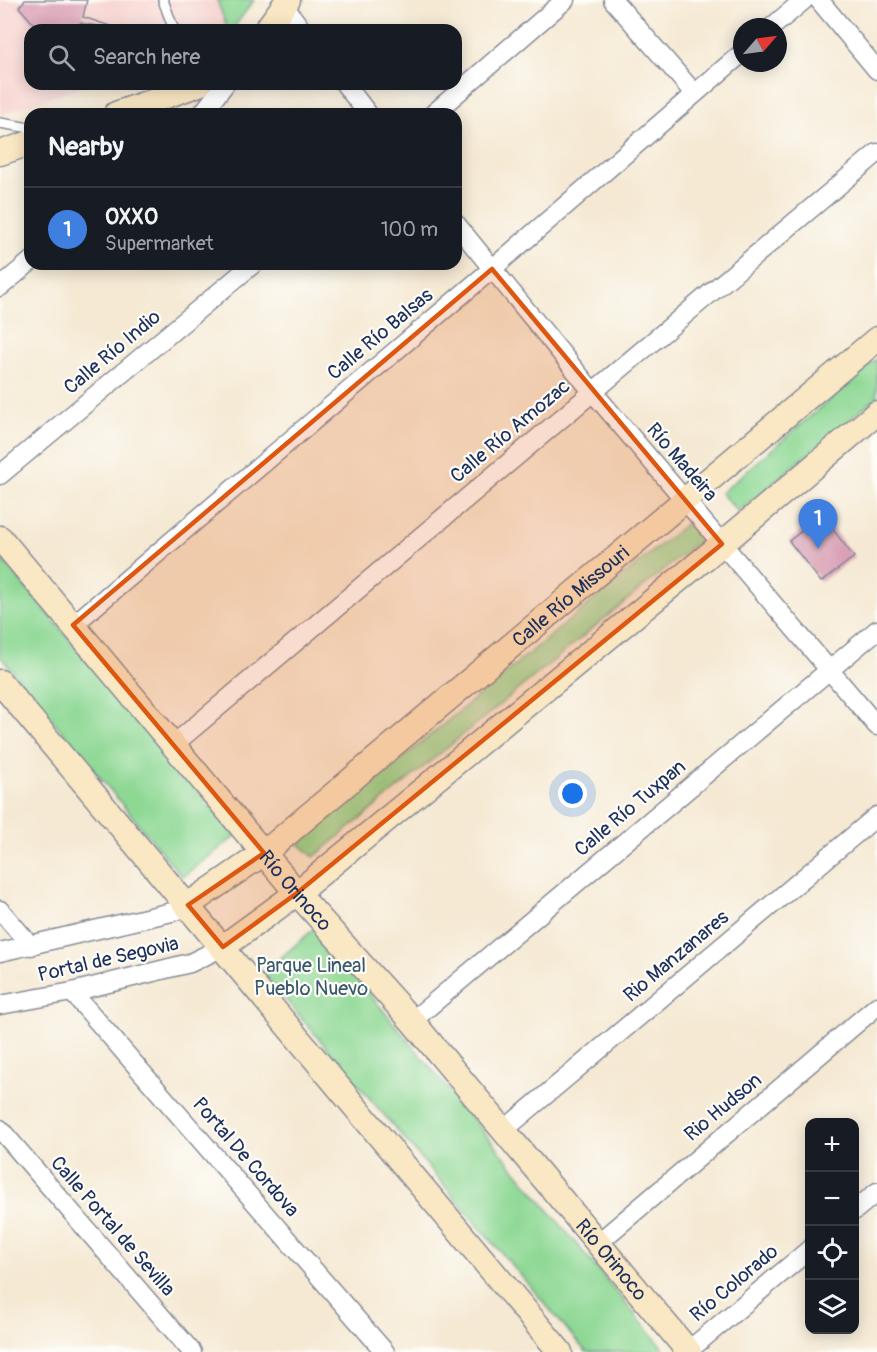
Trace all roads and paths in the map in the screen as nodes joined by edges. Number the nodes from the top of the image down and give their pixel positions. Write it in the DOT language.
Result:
graph roads {
  1 [pos="163,0"];
  2 [pos="566,0"];
  3 [pos="613,0"];
  4 [pos="804,0"];
  5 [pos="819,0"];
  6 [pos="286,3"];
  7 [pos="783,18"];
  8 [pos="172,24"];
  9 [pos="270,24"];
  10 [pos="298,24"];
  11 [pos="733,60"];
  12 [pos="877,70"];
  13 [pos="462,89"];
  14 [pos="182,90"];
  15 [pos="220,90"];
  16 [pos="350,90"];
  17 [pos="461,90"];
  18 [pos="694,93"];
  19 [pos="133,108"];
  20 [pos="206,108"];
  21 [pos="363,108"];
  22 [pos="440,108"];
  23 [pos="0,123"];
  24 [pos="24,127"];
  25 [pos="24,145"];
  26 [pos="0,153"];
  27 [pos="877,153"];
  28 [pos="462,232"];
  29 [pos="24,267"];
  30 [pos="492,269"];
  31 [pos="246,270"];
  32 [pos="0,287"];
  33 [pos="877,339"];
  34 [pos="592,391"];
  35 [pos="877,413"];
  36 [pos="0,475"];
  37 [pos="686,500"];
  38 [pos="0,538"];
  39 [pos="722,544"];
  40 [pos="73,625"];
  41 [pos="877,630"];
  42 [pos="830,670"];
  43 [pos="0,682"];
  44 [pos="877,726"];
  45 [pos="173,745"];
  46 [pos="877,816"];
  47 [pos="264,853"];
  48 [pos="297,893"];
  49 [pos="188,905"];
  50 [pos="0,910"];
  51 [pos="31,946"];
  52 [pos="223,947"];
  53 [pos="0,952"];
  54 [pos="72,992"];
  55 [pos="0,1005"];
  56 [pos="877,1006"];
  57 [pos="412,1021"];
  58 [pos="0,1129"];
  59 [pos="504,1130"];
  60 [pos="877,1192"];
  61 [pos="859,1208"];
  62 [pos="598,1243"];
  63 [pos="805,1253"];
  64 [pos="192,1352"];
  65 [pos="385,1352"];
  66 [pos="560,1352"];
  67 [pos="688,1352"];
  1 -- 8 [label="lane"];
  2 -- 13 [label="street"];
  3 -- 18 [label="street"];
  4 -- 7 [label="street"];
  5 -- 12 [label="street"];
  6 -- 9 [label="street"];
  6 -- 10 [label="street"];
  11 -- 18 [label="street, Calle Río Balsas"];
  14 -- 19 [label="street"];
  15 -- 20 [label="street"];
  16 -- 21 [label="street"];
  17 -- 22 [label="street"];
  18 -- 30 [label="street, Calle Río Balsas"];
  23 -- 24 [label="lane"];
  25 -- 26 [label="street"];
  27 -- 34 [label="street, Calle Río Amozac"];
  28 -- 30 [label="street, Río Madeira"];
  29 -- 32 [label="street"];
  30 -- 34 [label="street, Río Madeira"];
  30 -- 40 [label="street, Calle Río Balsas"];
  31 -- 36 [label="street, Calle Río Indio"];
  33 -- 37 [label="street, Calle Río Missouri"];
  34 -- 37 [label="street, Río Madeira"];
  34 -- 45 [label="street, Calle Río Amozac"];
  35 -- 39 [label="street"];
  37 -- 39 [label="street, Río Madeira"];
  37 -- 47 [label="street, Calle Río Missouri"];
  38 -- 40 [label="street, Río Orinoco"];
  39 -- 42 [label="street, Río Madeira"];
  39 -- 48 [label="street"];
  40 -- 45 [label="street, Río Orinoco"];
  41 -- 42 [label="street, Calle Río Tuxpan"];
  42 -- 44 [label="street, Río Madeira"];
  42 -- 57 [label="street, Calle Río Tuxpan"];
  43 -- 49 [label="street"];
  45 -- 47 [label="street, Río Orinoco"];
  46 -- 59 [label="street, Rio Manzanares"];
  47 -- 48 [label="street, Río Orinoco"];
  47 -- 49 [label="street, Calle Río Missouri"];
  48 -- 52 [label="street"];
  48 -- 57 [label="street, Río Orinoco"];
  49 -- 51 [label="street, Portal de Segovia"];
  49 -- 52 [label="street"];
  50 -- 51 [label="street"];
  51 -- 53 [label="street, Portal de Segovia"];
  52 -- 54 [label="street, Portal de Segovia"];
  52 -- 66 [label="street"];
  54 -- 55 [label="street, Portal de Segovia"];
  54 -- 65 [label="street, Portal De Cordova"];
  56 -- 62 [label="street, Rio Hudson"];
  57 -- 59 [label="street, Río Orinoco"];
  58 -- 64 [label="street, Calle Portal de Sevilla"];
  59 -- 62 [label="street, Río Orinoco"];
  60 -- 61 [label="street"];
  62 -- 67 [label="street, Río Orinoco"];
  63 -- 67 [label="street, Río Colorado"];
}
